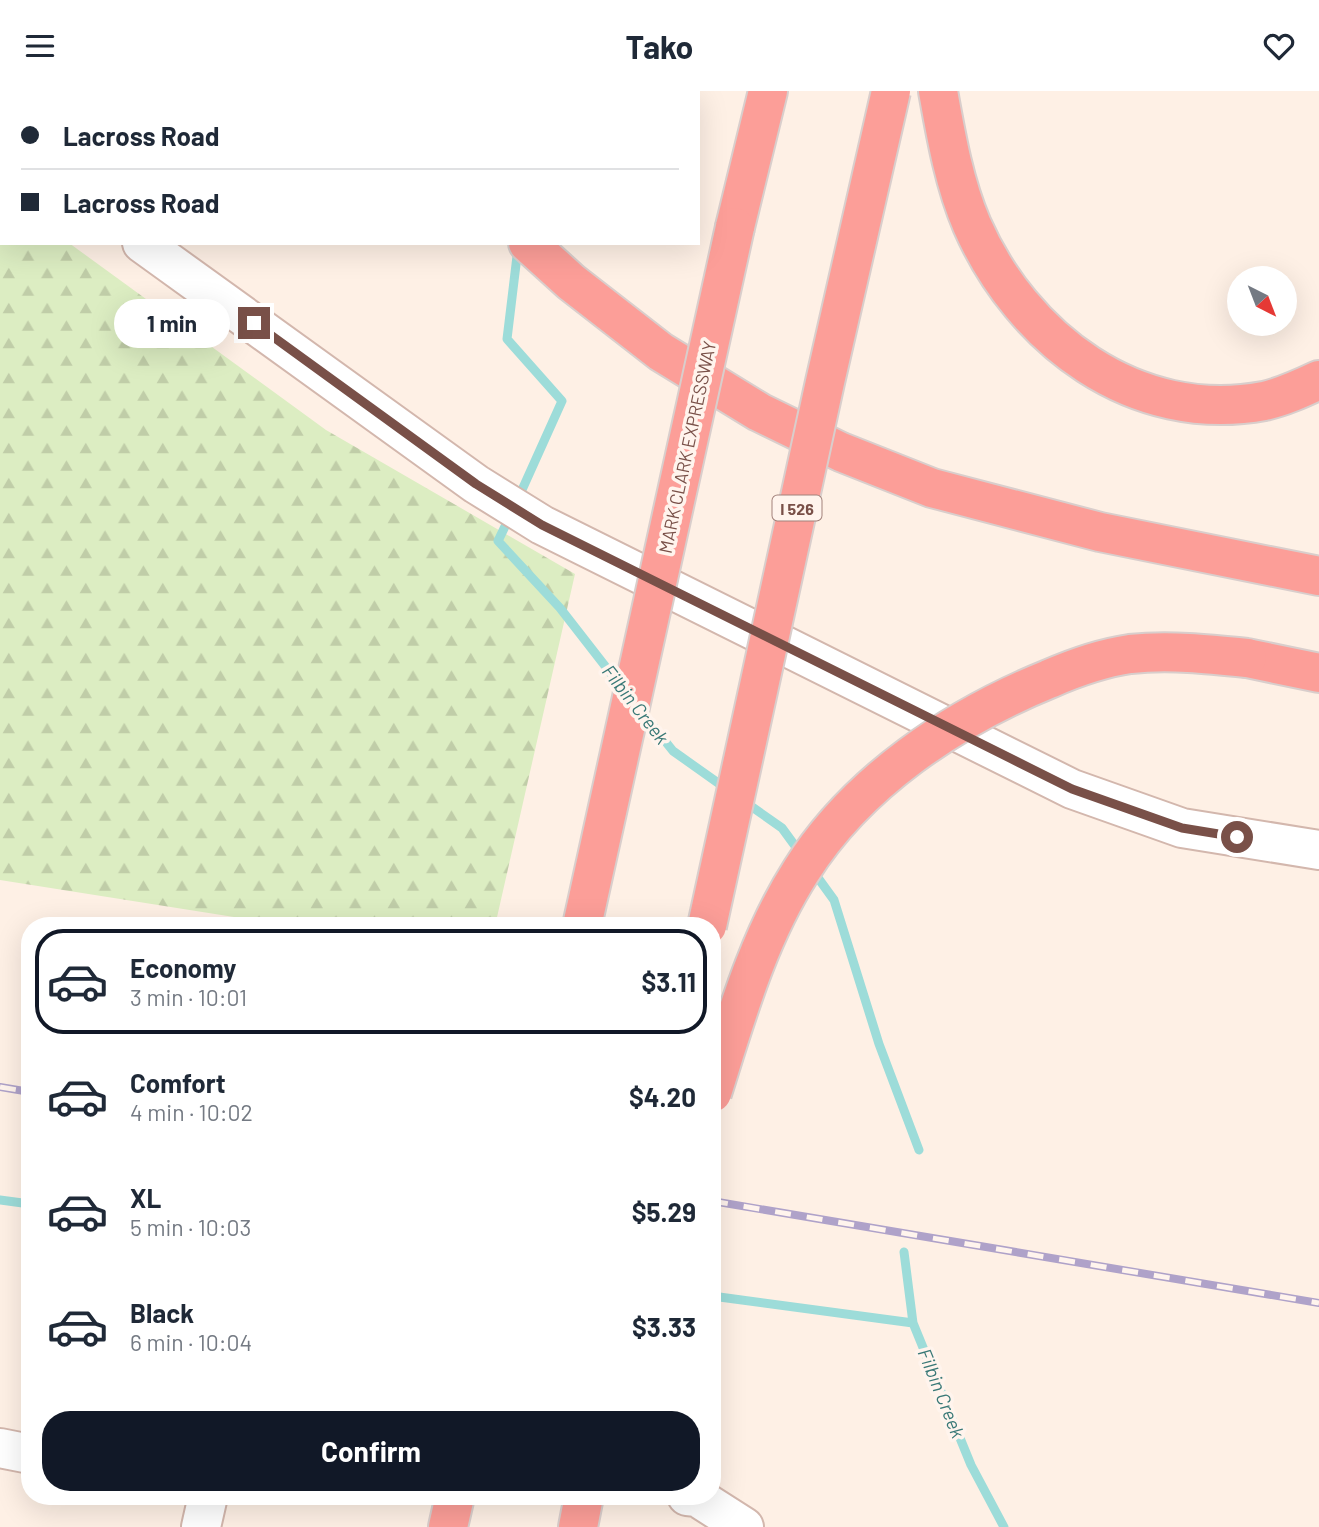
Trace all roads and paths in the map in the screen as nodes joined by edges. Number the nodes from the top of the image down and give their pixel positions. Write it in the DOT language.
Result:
graph roads {
  1 [pos="748,91"];
  2 [pos="768,91"];
  3 [pos="891,91"];
  4 [pos="938,91"];
  5 [pos="735,227"];
  6 [pos="145,245"];
  7 [pos="530,245"];
  8 [pos="1319,380"];
  9 [pos="1319,576"];
  10 [pos="1319,673"];
  11 [pos="1319,850"];
  12 [pos="584,917"];
  13 [pos="708,917"];
  14 [pos="721,1064"];
  15 [pos="0,1448"];
  16 [pos="21,1452"];
  17 [pos="206,1505"];
  18 [pos="453,1505"];
  19 [pos="584,1505"];
  20 [pos="709,1505"];
  21 [pos="201,1527"];
  22 [pos="448,1527"];
  23 [pos="578,1527"];
  24 [pos="744,1527"];
  1 -- 5 [label="highway"];
  2 -- 5 [label="highway, MARK CLARK EXPRESSWAY"];
  3 -- 13 [label="highway, I 526, bridge"];
  4 -- 8 [label="highway"];
  5 -- 12 [label="highway, MARK CLARK EXPRESSWAY, bridge"];
  6 -- 11 [label="street"];
  7 -- 9 [label="highway, bridge"];
  10 -- 14 [label="highway, bridge"];
  15 -- 16 [label="street"];
  17 -- 21 [label="street"];
  18 -- 22 [label="highway"];
  19 -- 23 [label="highway"];
  20 -- 24 [label="street"];
}
